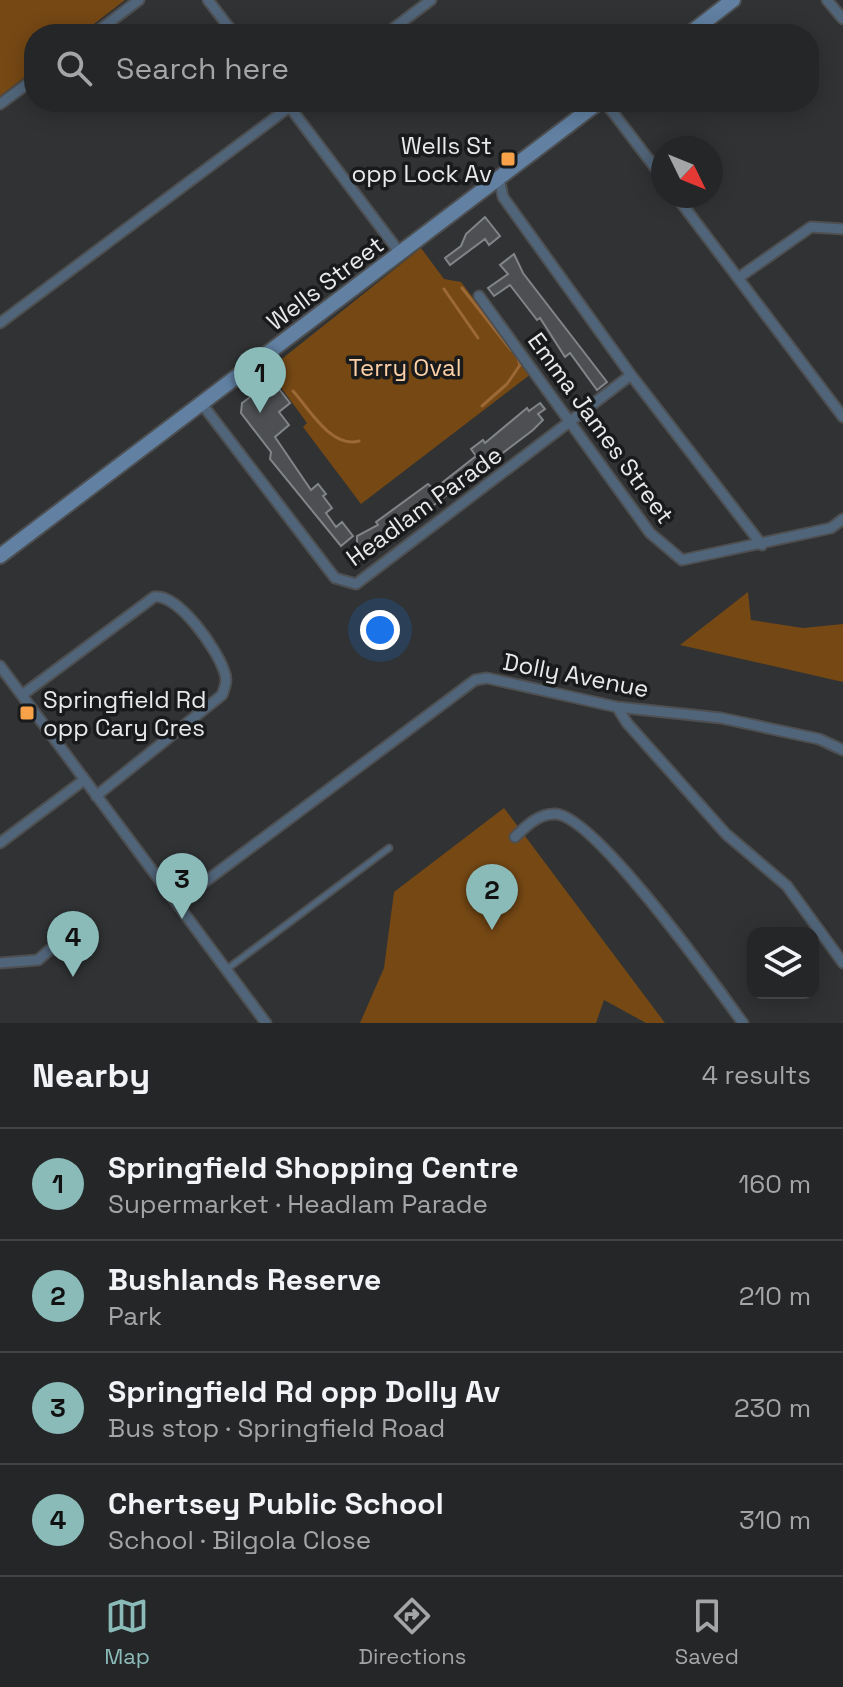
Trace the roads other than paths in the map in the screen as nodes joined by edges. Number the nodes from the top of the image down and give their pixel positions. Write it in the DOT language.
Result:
graph roads {
  1 [pos="139,0"];
  2 [pos="208,0"];
  3 [pos="431,0"];
  4 [pos="733,0"];
  5 [pos="827,0"];
  6 [pos="843,19"];
  7 [pos="107,24"];
  8 [pos="226,24"];
  9 [pos="399,24"];
  10 [pos="702,24"];
  11 [pos="24,86"];
  12 [pos="0,104"];
  13 [pos="280,112"];
  14 [pos="297,112"];
  15 [pos="588,112"];
  16 [pos="610,112"];
  17 [pos="651,163"];
  18 [pos="499,178"];
  19 [pos="685,208"];
  20 [pos="843,229"];
  21 [pos="400,253"];
  22 [pos="738,278"];
  23 [pos="479,296"];
  24 [pos="0,323"];
  25 [pos="631,375"];
  26 [pos="202,404"];
  27 [pos="843,417"];
  28 [pos="572,421"];
  29 [pos="843,519"];
  30 [pos="762,545"];
  31 [pos="0,556"];
  32 [pos="0,666"];
  33 [pos="22,695"];
  34 [pos="617,707"];
  35 [pos="843,750"];
  36 [pos="84,780"];
  37 [pos="96,796"];
  38 [pos="515,837"];
  39 [pos="0,843"];
  40 [pos="389,848"];
  41 [pos="178,902"];
  42 [pos="54,946"];
  43 [pos="0,963"];
  44 [pos="843,963"];
  45 [pos="226,970"];
  46 [pos="266,1023"];
  47 [pos="743,1023"];
  1 -- 7 [label="street"];
  2 -- 8 [label="street"];
  3 -- 9 [label="street"];
  4 -- 10 [label="street"];
  5 -- 6 [label="street"];
  11 -- 12 [label="street"];
  13 -- 24 [label="street"];
  14 -- 21 [label="street"];
  15 -- 18 [label="street, Wells Street"];
  16 -- 17 [label="street"];
  18 -- 21 [label="street, Wells Street"];
  18 -- 25 [label="street"];
  19 -- 22 [label="street"];
  20 -- 22 [label="street"];
  21 -- 26 [label="street, Wells Street"];
  22 -- 27 [label="street"];
  23 -- 28 [label="street, Emma James Street"];
  25 -- 28 [label="street, Headlam Parade"];
  25 -- 30 [label="street"];
  26 -- 28 [label="street, Headlam Parade"];
  26 -- 31 [label="street, Wells Street"];
  28 -- 30 [label="street, Emma James Street"];
  29 -- 30 [label="street, Emma James Street"];
  32 -- 33 [label="street"];
  33 -- 36 [label="street"];
  33 -- 37 [label="street"];
  34 -- 35 [label="street, Dolly Avenue"];
  34 -- 41 [label="street, Dolly Avenue"];
  34 -- 44 [label="street"];
  36 -- 37 [label="street"];
  36 -- 39 [label="street"];
  37 -- 41 [label="street"];
  38 -- 47 [label="street"];
  40 -- 45 [label="lane"];
  41 -- 45 [label="street"];
  42 -- 43 [label="street"];
  45 -- 46 [label="street"];
}
